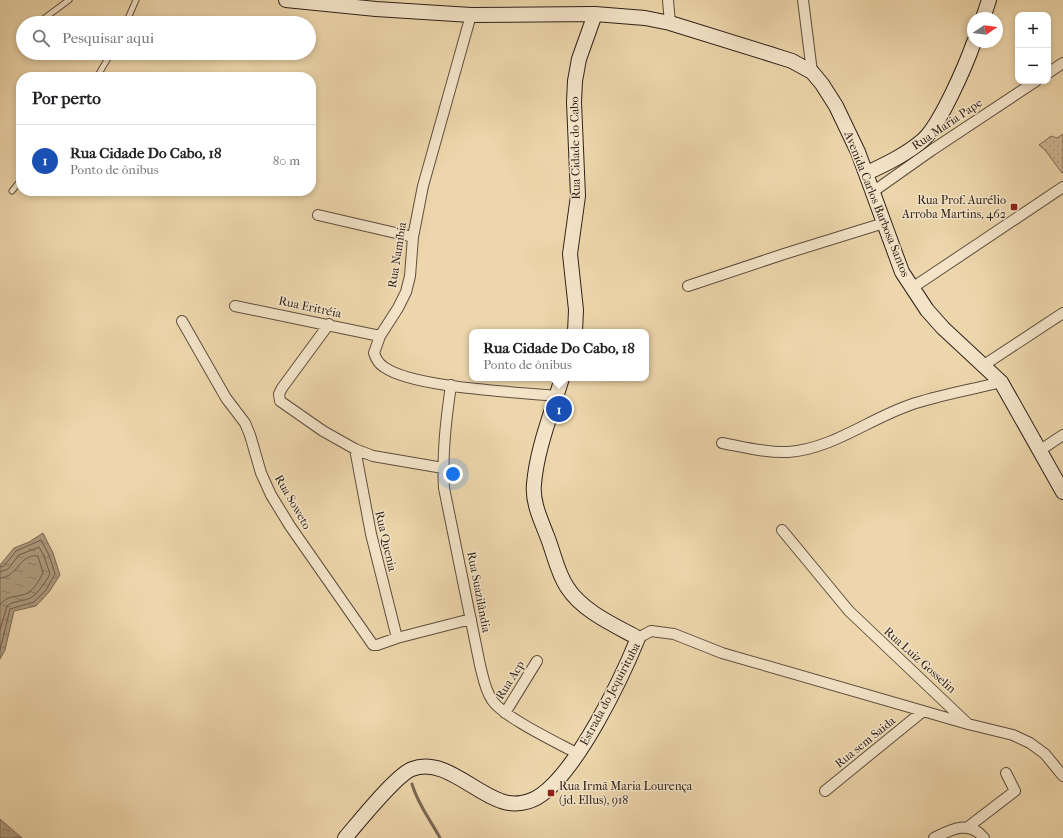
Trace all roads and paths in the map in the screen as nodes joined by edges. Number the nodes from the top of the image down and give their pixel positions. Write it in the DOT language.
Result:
graph roads {
  1 [pos="69,0"];
  2 [pos="136,0"];
  3 [pos="286,0"];
  4 [pos="668,0"];
  5 [pos="989,0"];
  6 [pos="307,1"];
  7 [pos="805,1"];
  8 [pos="985,12"];
  9 [pos="595,14"];
  10 [pos="471,15"];
  11 [pos="47,16"];
  12 [pos="129,16"];
  13 [pos="670,23"];
  14 [pos="971,48"];
  15 [pos="108,60"];
  16 [pos="1063,63"];
  17 [pos="1051,71"];
  18 [pos="100,72"];
  19 [pos="812,72"];
  20 [pos="1031,84"];
  21 [pos="932,131"];
  22 [pos="948,139"];
  23 [pos="867,173"];
  24 [pos="16,186"];
  25 [pos="1063,186"];
  26 [pos="12,191"];
  27 [pos="874,191"];
  28 [pos="318,215"];
  29 [pos="884,223"];
  30 [pos="413,237"];
  31 [pos="688,286"];
  32 [pos="912,288"];
  33 [pos="235,306"];
  34 [pos="1063,313"];
  35 [pos="182,321"];
  36 [pos="329,324"];
  37 [pos="575,329"];
  38 [pos="380,336"];
  39 [pos="984,365"];
  40 [pos="561,381"];
  41 [pos="1001,382"];
  42 [pos="451,385"];
  43 [pos="557,396"];
  44 [pos="1063,435"];
  45 [pos="722,443"];
  46 [pos="355,449"];
  47 [pos="1039,451"];
  48 [pos="443,468"];
  49 [pos="1063,492"];
  50 [pos="782,530"];
  51 [pos="471,619"];
  52 [pos="397,638"];
  53 [pos="638,638"];
  54 [pos="537,660"];
  55 [pos="922,712"];
  56 [pos="505,713"];
  57 [pos="968,724"];
  58 [pos="578,754"];
  59 [pos="1006,773"];
  60 [pos="1063,776"];
  61 [pos="825,792"];
  62 [pos="968,827"];
  63 [pos="345,838"];
  64 [pos="934,838"];
  65 [pos="984,838"];
  1 -- 11 [label="lane"];
  2 -- 12 [label="lane"];
  3 -- 6 [label="street, Avenida Carlos Barbosa Santos"];
  4 -- 13 [label="street"];
  5 -- 8 [label="street"];
  6 -- 10 [label="street, Avenida Carlos Barbosa Santos"];
  7 -- 19 [label="street"];
  9 -- 10 [label="street, Avenida Carlos Barbosa Santos"];
  9 -- 13 [label="street, Avenida Carlos Barbosa Santos"];
  9 -- 37 [label="street, Rua Cidade do Cabo"];
  10 -- 30 [label="street, Rua Namíbia"];
  13 -- 19 [label="street, Avenida Carlos Barbosa Santos"];
  14 -- 21 [label="street"];
  15 -- 18 [label="lane"];
  16 -- 17 [label="street"];
  19 -- 23 [label="street, Avenida Carlos Barbosa Santos"];
  20 -- 22 [label="street, Rua Maria Pape"];
  21 -- 22 [label="street"];
  21 -- 23 [label="street"];
  22 -- 27 [label="street, Rua Maria Pape"];
  23 -- 27 [label="street, Avenida Carlos Barbosa Santos"];
  24 -- 26 [label="lane"];
  25 -- 32 [label="street"];
  27 -- 29 [label="street, Avenida Carlos Barbosa Santos"];
  28 -- 30 [label="street"];
  29 -- 31 [label="street"];
  29 -- 32 [label="street, Avenida Carlos Barbosa Santos"];
  30 -- 38 [label="street, Rua Namíbia"];
  32 -- 39 [label="street, Avenida Carlos Barbosa Santos"];
  33 -- 36 [label="street, Rua Eritréia"];
  34 -- 39 [label="street"];
  35 -- 52 [label="street, Rua Soweto"];
  36 -- 38 [label="street, Rua Eritréia"];
  36 -- 46 [label="street"];
  38 -- 42 [label="street, Rua Namíbia"];
  39 -- 41 [label="street, Avenida Carlos Barbosa Santos"];
  40 -- 43 [label="street"];
  41 -- 45 [label="street"];
  41 -- 47 [label="street, Avenida Carlos Barbosa Santos"];
  42 -- 43 [label="street, Rua Namíbia"];
  42 -- 48 [label="street, Rua Suazilândia"];
  43 -- 53 [label="street"];
  44 -- 47 [label="street"];
  46 -- 48 [label="street"];
  46 -- 52 [label="street, Rua Quenia"];
  47 -- 49 [label="street, Avenida Carlos Barbosa Santos"];
  48 -- 51 [label="street, Rua Suazilândia"];
  50 -- 57 [label="street, Rua Luiz Gosselin"];
  51 -- 52 [label="street"];
  51 -- 56 [label="street, Rua Suazilândia"];
  53 -- 55 [label="street, Estrada do Jequirituba"];
  53 -- 58 [label="street, Estrada do Jequirituba"];
  54 -- 56 [label="street, Rua Acp"];
  55 -- 57 [label="street, Estrada do Jequirituba"];
  55 -- 61 [label="street, Rua sem Saida"];
  56 -- 58 [label="street, Rua Suazilândia"];
  57 -- 60 [label="street, Rua Luiz Gosselin"];
  58 -- 63 [label="street, Estrada do Jequirituba"];
  59 -- 62 [label="street"];
  62 -- 64 [label="street"];
  62 -- 65 [label="street"];
}
